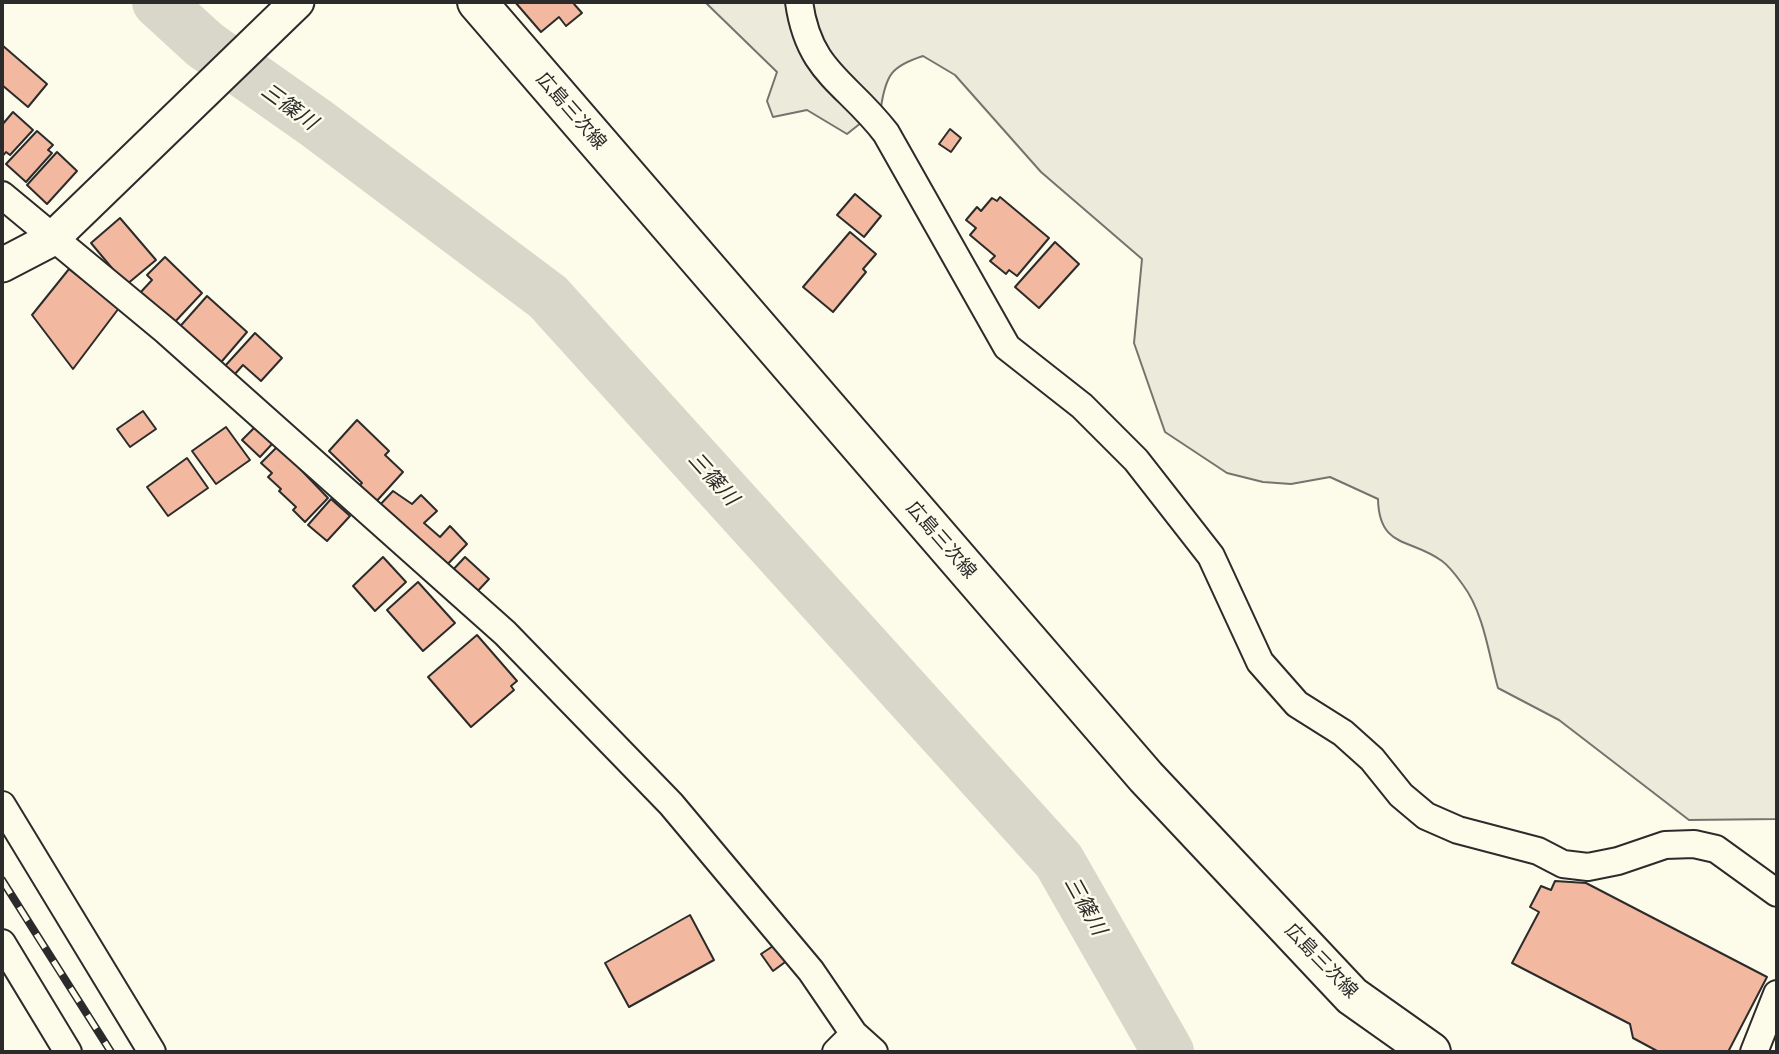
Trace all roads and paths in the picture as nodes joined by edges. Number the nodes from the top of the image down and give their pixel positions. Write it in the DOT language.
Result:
graph roads {
  1 [pos="298,2"];
  2 [pos="477,2"];
  3 [pos="799,2"];
  4 [pos="2,195"];
  5 [pos="52,239"];
  6 [pos="2,265"];
  7 [pos="2,805"];
  8 [pos="1777,894"];
  9 [pos="2,943"];
  10 [pos="1777,994"];
  11 [pos="845,1043"];
  12 [pos="68,1052"];
  13 [pos="152,1052"];
  14 [pos="874,1052"];
  15 [pos="1431,1052"];
  16 [pos="1754,1052"];
  1 -- 5 [label="street"];
  2 -- 15 [label="main road, 広島三次線"];
  3 -- 8 [label="street"];
  4 -- 5 [label="street"];
  5 -- 6 [label="street"];
  5 -- 11 [label="street"];
  7 -- 13 [label="street"];
  9 -- 12 [label="street"];
  10 -- 16 [label="street"];
  11 -- 14 [label="street"];
}
